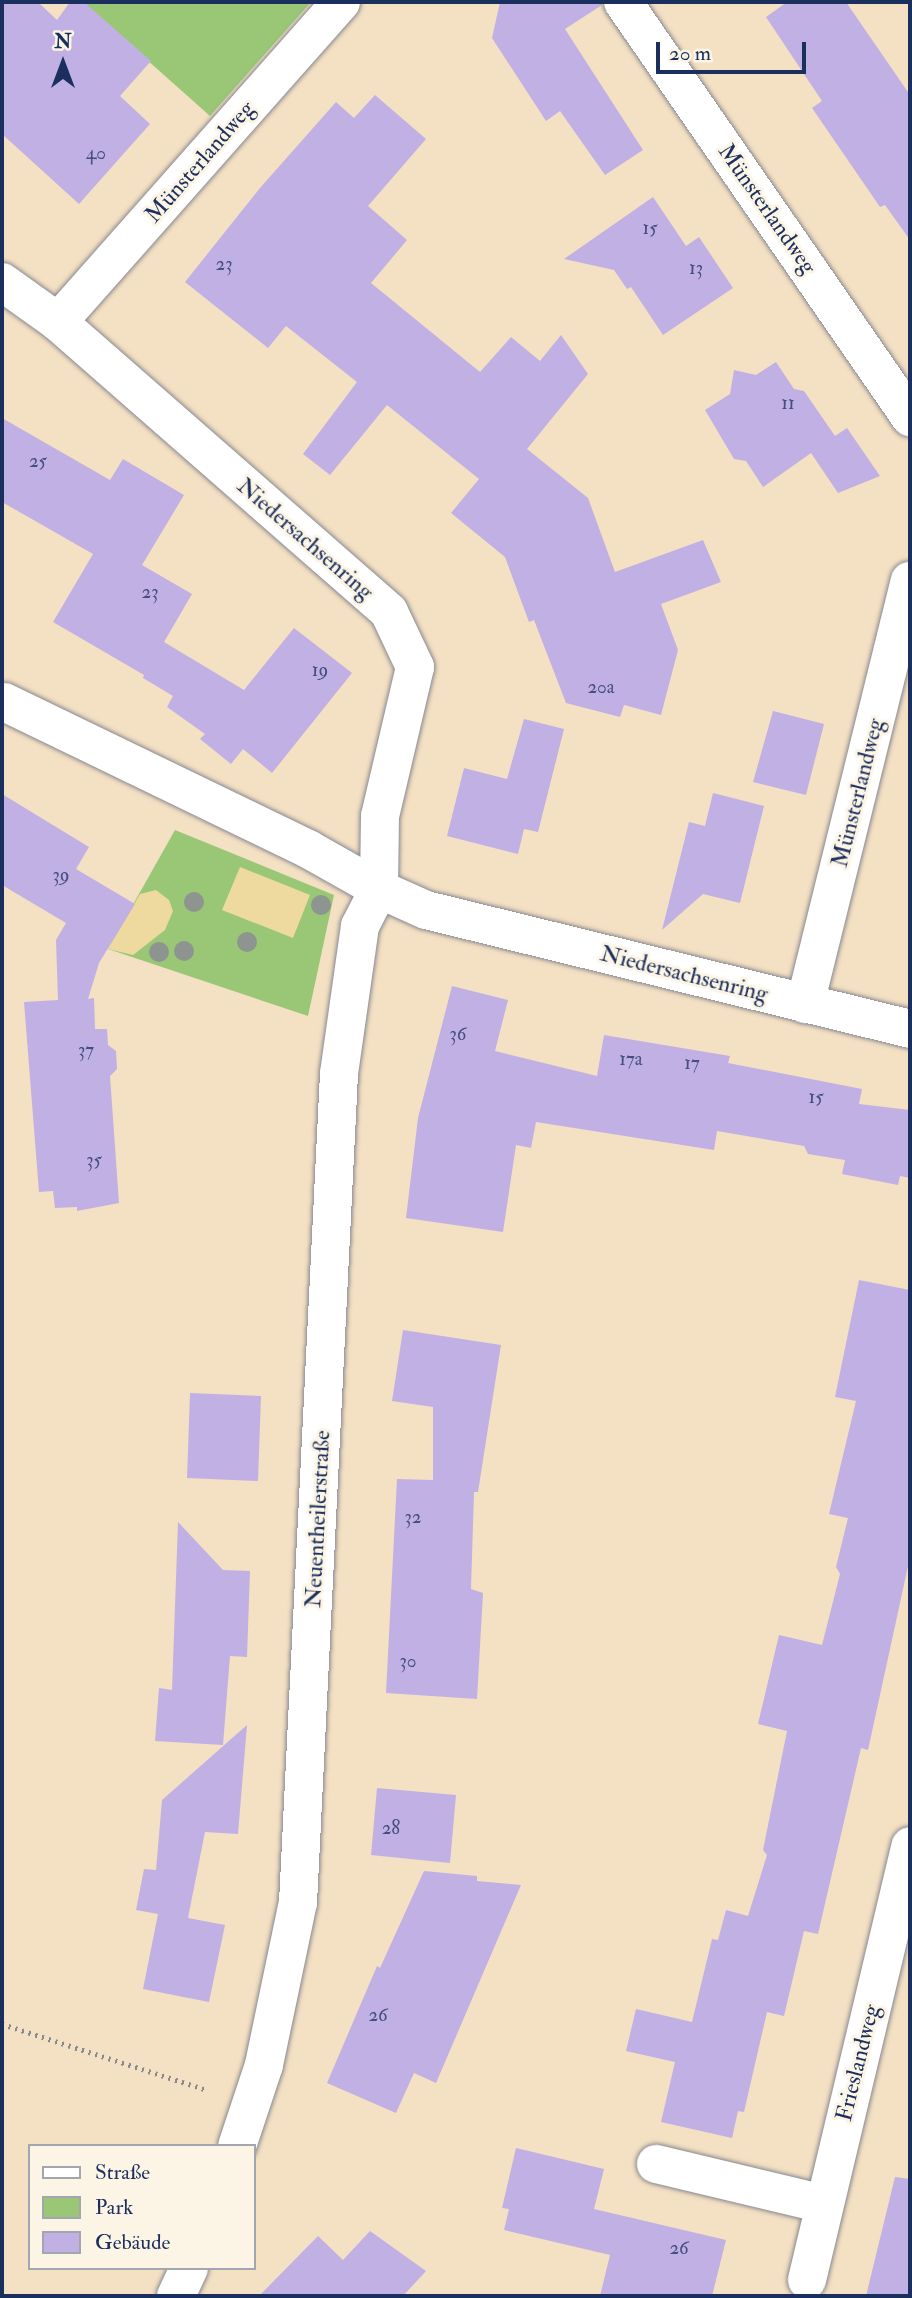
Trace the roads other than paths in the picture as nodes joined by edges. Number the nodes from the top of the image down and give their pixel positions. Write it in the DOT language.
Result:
graph roads {
  1 [pos="341,2"];
  2 [pos="623,2"];
  3 [pos="2,282"];
  4 [pos="58,322"];
  5 [pos="910,417"];
  6 [pos="910,581"];
  7 [pos="4,702"];
  8 [pos="379,889"];
  9 [pos="805,1004"];
  10 [pos="910,1029"];
  11 [pos="910,1846"];
  12 [pos="238,2144"];
  13 [pos="656,2164"];
  14 [pos="824,2204"];
  15 [pos="188,2270"];
  16 [pos="807,2280"];
  17 [pos="176,2296"];
  1 -- 4 [label="street, Münsterlandweg"];
  2 -- 5 [label="street, Münsterlandweg"];
  3 -- 4 [label="street, Niedersachsenring"];
  4 -- 8 [label="street, Niedersachsenring"];
  6 -- 9 [label="street, Münsterlandweg"];
  7 -- 8 [label="street, Niedersachsenring"];
  8 -- 9 [label="street, Niedersachsenring"];
  8 -- 12 [label="street, Neuentheilerstraße"];
  9 -- 10 [label="street, Niedersachsenring"];
  11 -- 14 [label="street, Frieslandweg"];
  13 -- 14 [label="street"];
  14 -- 16 [label="street, Frieslandweg"];
  15 -- 17 [label="street"];
}
